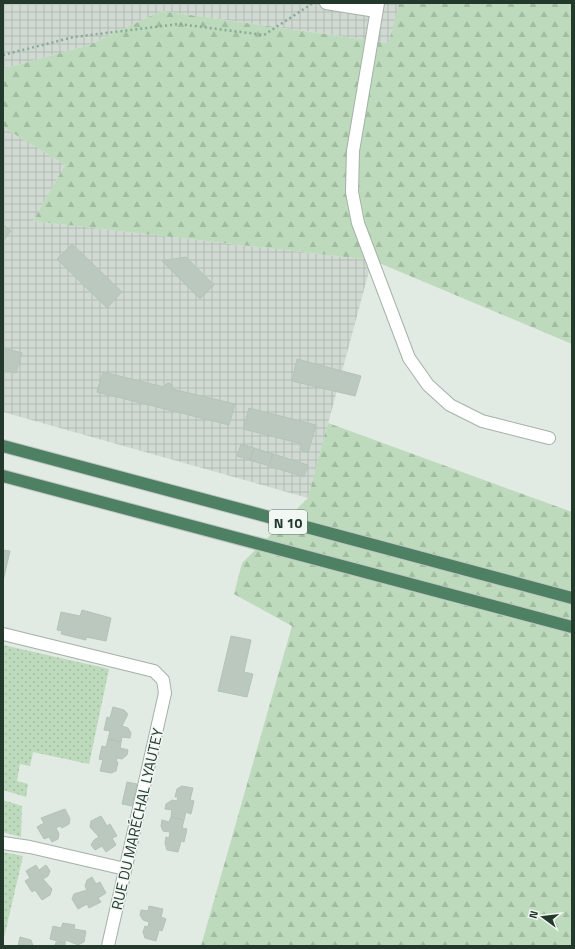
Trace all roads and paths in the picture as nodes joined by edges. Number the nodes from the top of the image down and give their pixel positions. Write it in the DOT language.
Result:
graph roads {
  1 [pos="313,3"];
  2 [pos="326,3"];
  3 [pos="377,7"];
  4 [pos="3,54"];
  5 [pos="548,438"];
  6 [pos="3,446"];
  7 [pos="3,476"];
  8 [pos="572,598"];
  9 [pos="572,627"];
  10 [pos="3,634"];
  11 [pos="3,843"];
  12 [pos="125,869"];
  13 [pos="108,946"];
  1 -- 4 [label="path"];
  2 -- 3 [label="street"];
  3 -- 5 [label="street"];
  6 -- 8 [label="highway, N 10"];
  7 -- 9 [label="highway, N 10"];
  10 -- 12 [label="street, RUE DU MARÉCHAL LYAUTEY"];
  11 -- 12 [label="street"];
  12 -- 13 [label="street, RUE DU MARÉCHAL LYAUTEY"];
}
